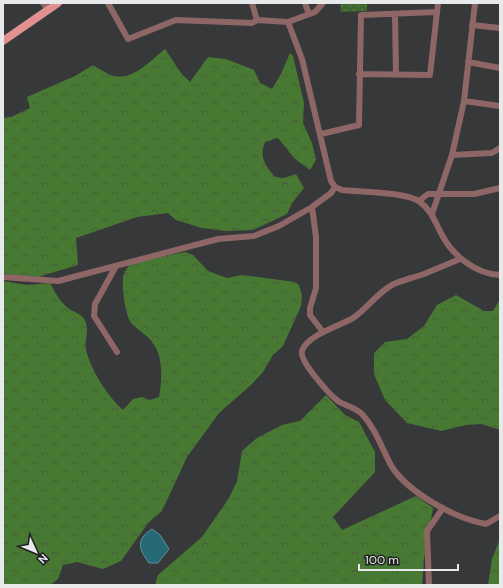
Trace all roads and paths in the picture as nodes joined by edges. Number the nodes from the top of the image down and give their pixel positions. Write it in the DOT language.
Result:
graph roads {
  1 [pos="58,3"];
  2 [pos="108,3"];
  3 [pos="252,3"];
  4 [pos="305,3"];
  5 [pos="323,3"];
  6 [pos="438,3"];
  7 [pos="476,3"];
  8 [pos="45,6"];
  9 [pos="436,12"];
  10 [pos="309,14"];
  11 [pos="395,14"];
  12 [pos="257,20"];
  13 [pos="288,22"];
  14 [pos="472,25"];
  15 [pos="500,28"];
  16 [pos="3,41"];
  17 [pos="468,62"];
  18 [pos="500,68"];
  19 [pos="359,74"];
  20 [pos="396,75"];
  21 [pos="464,101"];
  22 [pos="500,106"];
  23 [pos="321,134"];
  24 [pos="500,148"];
  25 [pos="452,155"];
  26 [pos="335,187"];
  27 [pos="500,188"];
  28 [pos="438,195"];
  29 [pos="419,201"];
  30 [pos="312,207"];
  31 [pos="432,214"];
  32 [pos="460,259"];
  33 [pos="115,268"];
  34 [pos="500,274"];
  35 [pos="3,277"];
  36 [pos="323,332"];
  37 [pos="116,352"];
  38 [pos="443,508"];
  39 [pos="500,516"];
  40 [pos="429,585"];
  1 -- 8 [label="main road"];
  2 -- 12 [label="street"];
  3 -- 12 [label="street"];
  4 -- 10 [label="street"];
  5 -- 10 [label="street"];
  6 -- 9 [label="street"];
  7 -- 14 [label="street"];
  8 -- 16 [label="main road"];
  9 -- 11 [label="street"];
  9 -- 20 [label="street"];
  10 -- 13 [label="street"];
  11 -- 19 [label="street"];
  11 -- 20 [label="street"];
  12 -- 13 [label="street"];
  13 -- 23 [label="street"];
  14 -- 15 [label="street"];
  14 -- 17 [label="street"];
  17 -- 18 [label="street"];
  17 -- 21 [label="street"];
  19 -- 20 [label="street"];
  19 -- 23 [label="street"];
  21 -- 22 [label="street"];
  21 -- 25 [label="street"];
  23 -- 26 [label="street"];
  24 -- 25 [label="street"];
  25 -- 28 [label="street"];
  26 -- 29 [label="street"];
  26 -- 30 [label="street"];
  27 -- 28 [label="street"];
  28 -- 29 [label="street"];
  28 -- 31 [label="street"];
  29 -- 31 [label="street"];
  30 -- 33 [label="street"];
  30 -- 36 [label="street"];
  31 -- 32 [label="street"];
  32 -- 34 [label="street"];
  32 -- 36 [label="street"];
  33 -- 35 [label="street"];
  33 -- 37 [label="street"];
  36 -- 38 [label="street"];
  38 -- 39 [label="street"];
  38 -- 40 [label="street"];
}
